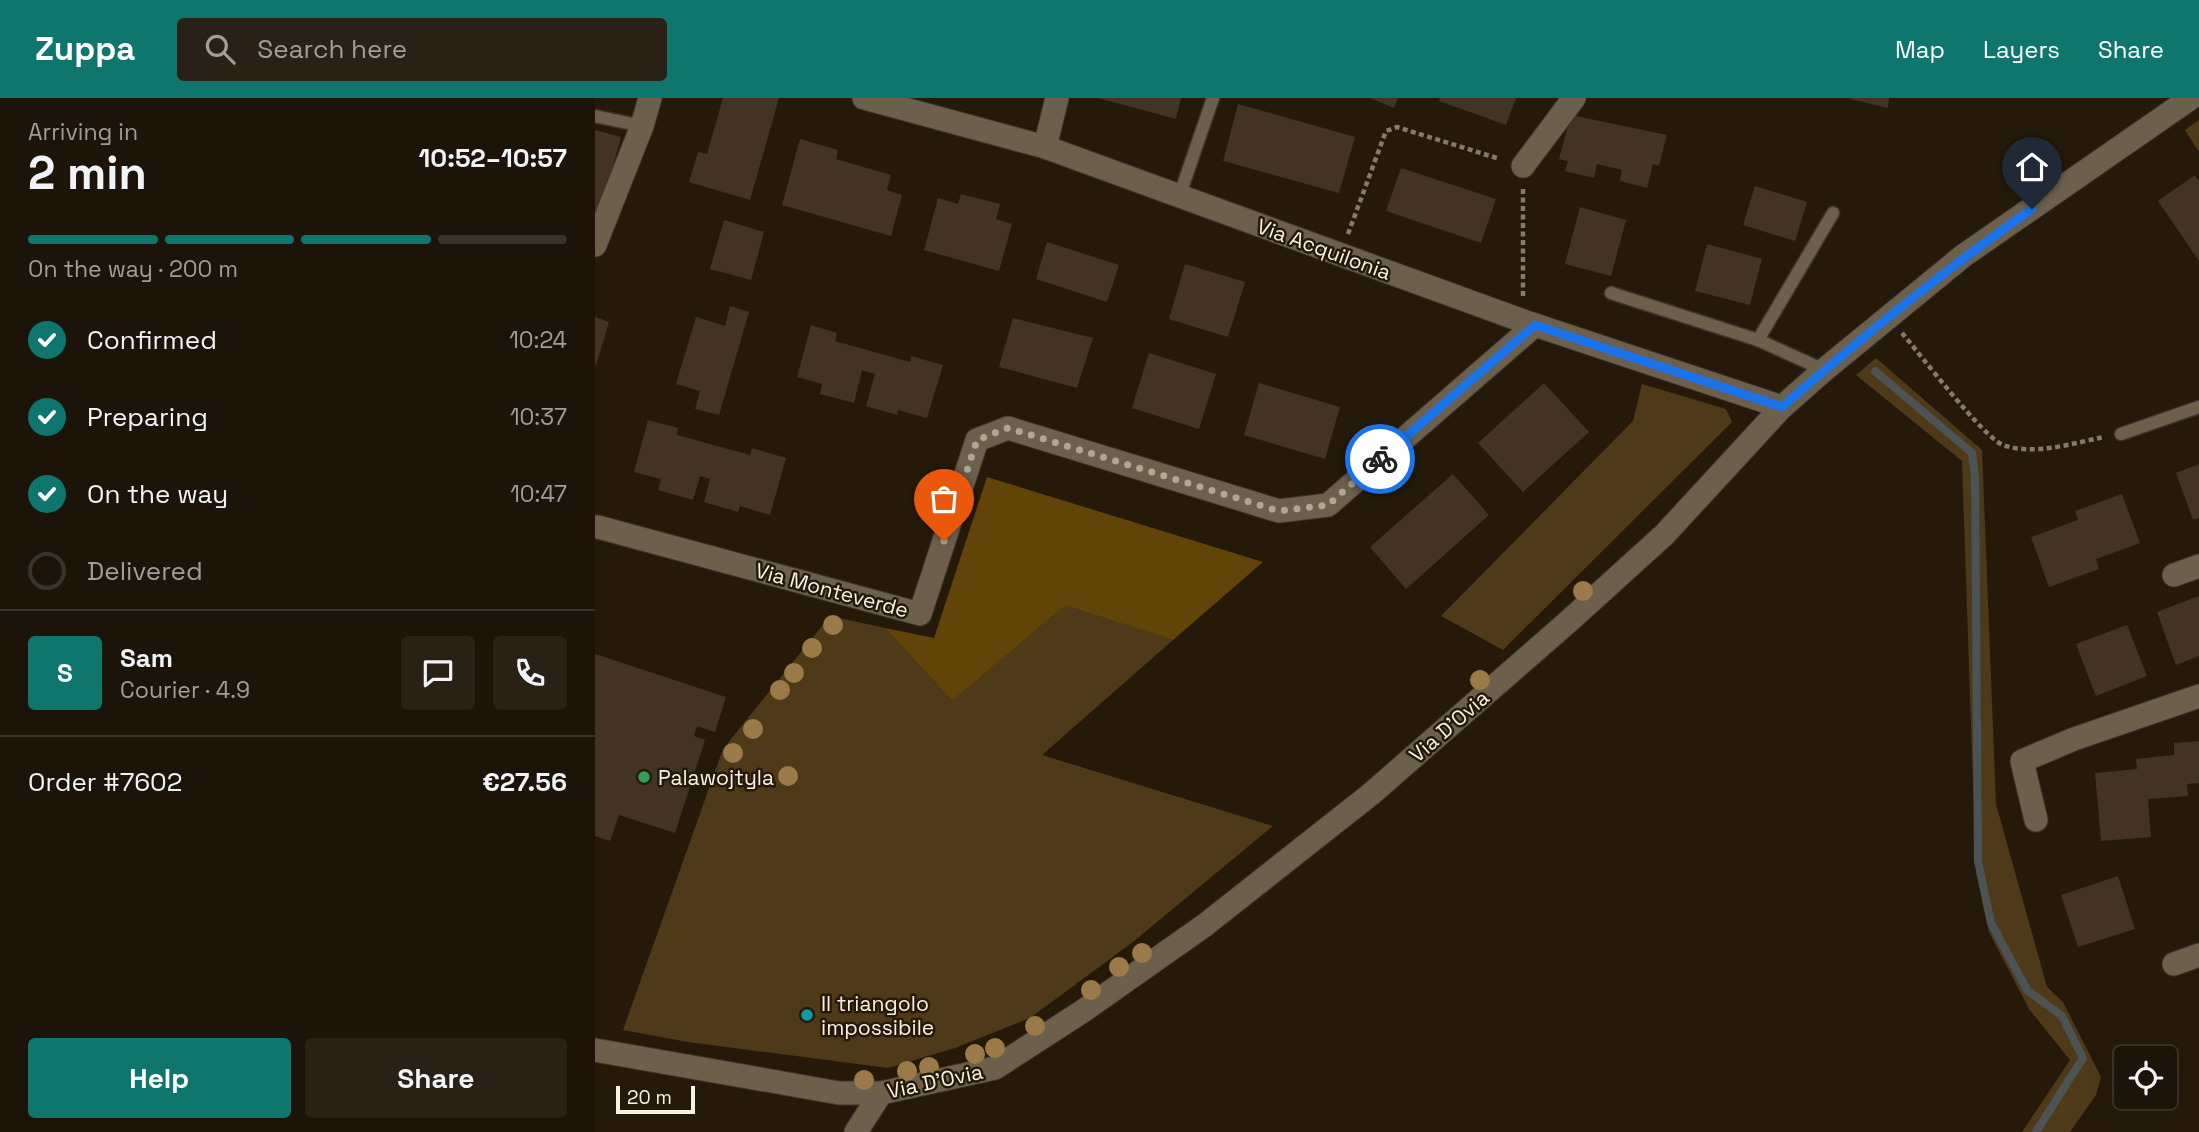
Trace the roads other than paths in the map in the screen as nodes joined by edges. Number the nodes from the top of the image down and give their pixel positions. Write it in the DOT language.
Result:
graph roads {
  1 [pos="650,98"];
  2 [pos="864,98"];
  3 [pos="1057,98"];
  4 [pos="1213,98"];
  5 [pos="1574,98"];
  6 [pos="2191,98"];
  7 [pos="595,116"];
  8 [pos="642,126"];
  9 [pos="1045,147"];
  10 [pos="1523,166"];
  11 [pos="1179,197"];
  12 [pos="1833,213"];
  13 [pos="595,244"];
  14 [pos="1611,293"];
  15 [pos="1529,323"];
  16 [pos="1758,340"];
  17 [pos="1824,370"];
  18 [pos="1782,407"];
  19 [pos="2199,407"];
  20 [pos="2121,433"];
  21 [pos="598,527"];
  22 [pos="2199,566"];
  23 [pos="2174,575"];
  24 [pos="2199,696"];
  25 [pos="2036,820"];
  26 [pos="2199,955"];
  27 [pos="2174,964"];
  28 [pos="595,1050"];
  29 [pos="881,1093"];
  30 [pos="856,1132"];
  1 -- 8 [label="street"];
  2 -- 9 [label="street, Via Acquilonia"];
  3 -- 9 [label="street"];
  4 -- 11 [label="lane"];
  5 -- 10 [label="street"];
  6 -- 17 [label="street, Via D'Ovia"];
  7 -- 8 [label="lane"];
  8 -- 13 [label="street"];
  9 -- 11 [label="street, Via Acquilonia"];
  11 -- 15 [label="street, Via Acquilonia"];
  12 -- 16 [label="lane"];
  14 -- 16 [label="lane"];
  15 -- 18 [label="street, Via Acquilonia"];
  15 -- 21 [label="street, Via Monteverde"];
  16 -- 17 [label="lane"];
  17 -- 18 [label="street, Via D'Ovia"];
  18 -- 29 [label="street, Via D'Ovia"];
  19 -- 20 [label="lane"];
  22 -- 23 [label="street"];
  24 -- 25 [label="street"];
  26 -- 27 [label="street"];
  28 -- 29 [label="street, Via D'Ovia"];
  29 -- 30 [label="street"];
}
